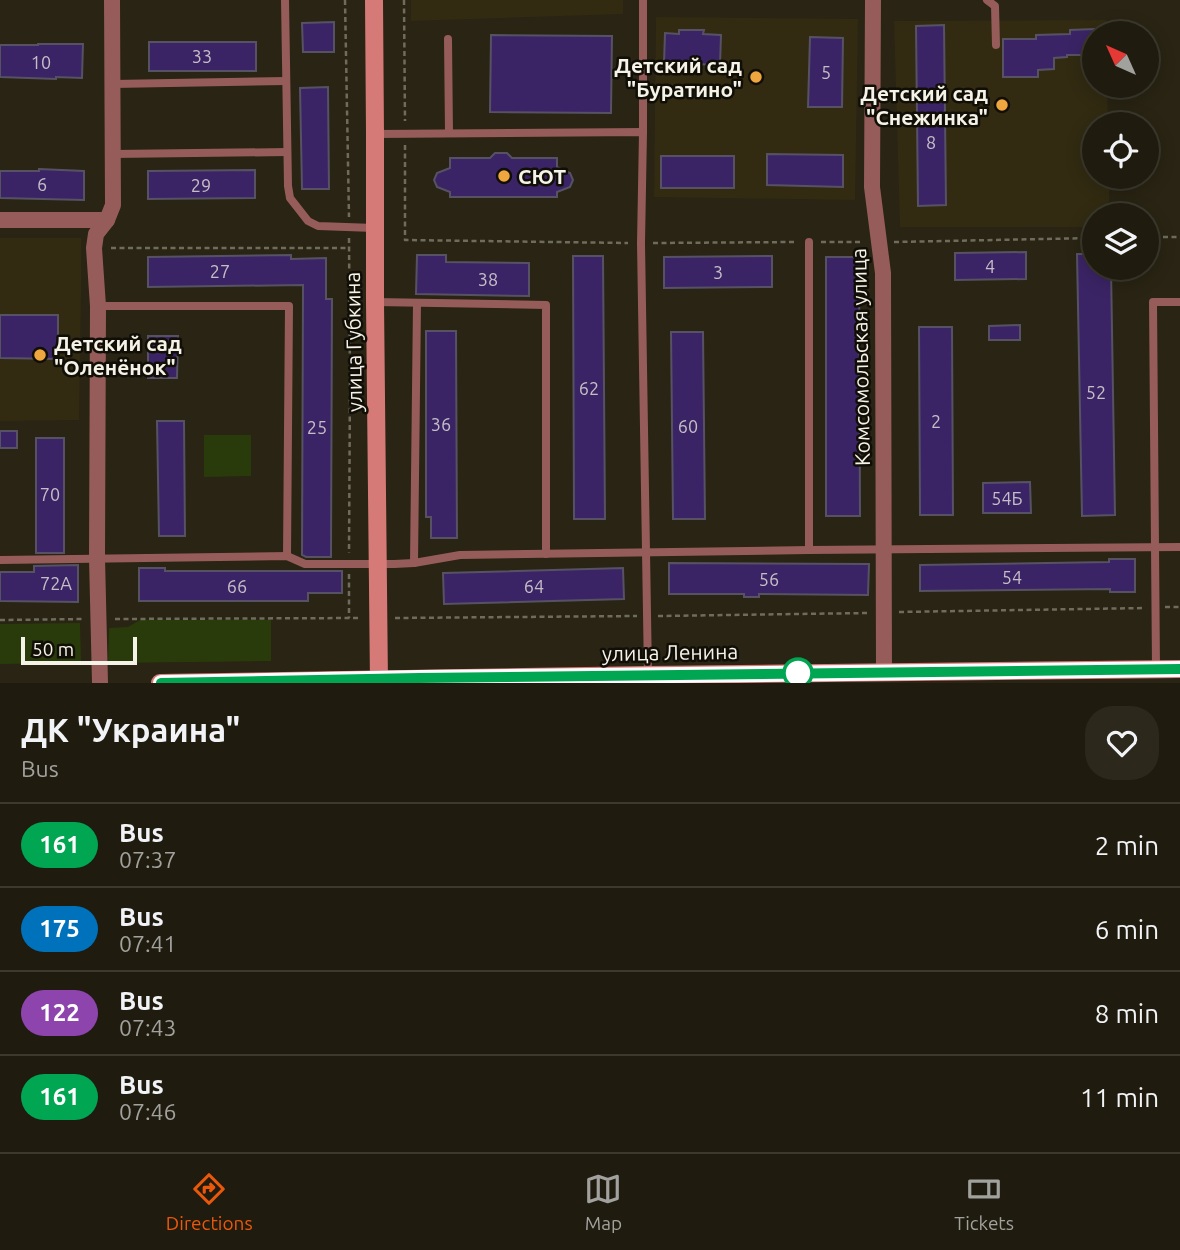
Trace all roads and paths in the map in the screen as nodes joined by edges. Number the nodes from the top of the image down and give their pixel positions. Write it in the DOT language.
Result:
graph roads {
  1 [pos="112,0"];
  2 [pos="285,0"];
  3 [pos="345,0"];
  4 [pos="374,0"];
  5 [pos="404,0"];
  6 [pos="643,0"];
  7 [pos="873,0"];
  8 [pos="987,0"];
  9 [pos="448,39"];
  10 [pos="996,45"];
  11 [pos="286,81"];
  12 [pos="113,84"];
  13 [pos="643,132"];
  14 [pos="405,133"];
  15 [pos="449,133"];
  16 [pos="376,134"];
  17 [pos="287,152"];
  18 [pos="113,154"];
  19 [pos="0,220"];
  20 [pos="107,220"];
  21 [pos="349,228"];
  22 [pos="375,228"];
  23 [pos="1159,237"];
  24 [pos="1180,237"];
  25 [pos="1082,238"];
  26 [pos="810,242"];
  27 [pos="641,243"];
  28 [pos="880,243"];
  29 [pos="94,248"];
  30 [pos="348,248"];
  31 [pos="375,302"];
  32 [pos="1180,302"];
  33 [pos="417,303"];
  34 [pos="98,306"];
  35 [pos="1180,547"];
  36 [pos="1155,548"];
  37 [pos="809,550"];
  38 [pos="883,550"];
  39 [pos="645,552"];
  40 [pos="546,554"];
  41 [pos="287,556"];
  42 [pos="97,558"];
  43 [pos="0,560"];
  44 [pos="414,563"];
  45 [pos="349,564"];
  46 [pos="379,564"];
  47 [pos="1180,607"];
  48 [pos="1156,608"];
  49 [pos="883,612"];
  50 [pos="648,616"];
  51 [pos="349,618"];
  52 [pos="99,619"];
  53 [pos="379,619"];
  54 [pos="0,620"];
  55 [pos="1156,669"];
  56 [pos="1180,669"];
  57 [pos="884,672"];
  58 [pos="648,675"];
  59 [pos="927,677"];
  60 [pos="708,679"];
  61 [pos="379,681"];
  62 [pos="100,683"];
  63 [pos="160,683"];
  1 -- 12 [label="street"];
  2 -- 11 [label="lane"];
  3 -- 21 [label="path"];
  4 -- 16 [label="main road, улица Губкина"];
  5 -- 14 [label="path"];
  6 -- 13 [label="lane"];
  7 -- 28 [label="street, Комсомольская улица"];
  8 -- 10 [label="lane"];
  9 -- 15 [label="lane"];
  11 -- 12 [label="lane"];
  11 -- 17 [label="lane"];
  12 -- 18 [label="street"];
  13 -- 15 [label="lane"];
  13 -- 27 [label="lane"];
  14 -- 15 [label="lane"];
  14 -- 16 [label="lane"];
  14 -- 27 [label="path"];
  16 -- 22 [label="main road, улица Губкина"];
  17 -- 18 [label="lane"];
  17 -- 21 [label="lane"];
  18 -- 20 [label="street"];
  19 -- 20 [label="street"];
  20 -- 29 [label="street"];
  21 -- 22 [label="lane"];
  21 -- 30 [label="path"];
  22 -- 31 [label="main road, улица Губкина"];
  23 -- 24 [label="path"];
  25 -- 28 [label="path"];
  26 -- 27 [label="path"];
  26 -- 28 [label="path"];
  26 -- 37 [label="lane"];
  27 -- 39 [label="lane"];
  28 -- 38 [label="street, Комсомольская улица"];
  29 -- 30 [label="path"];
  29 -- 34 [label="street"];
  30 -- 45 [label="path"];
  31 -- 33 [label="lane"];
  31 -- 46 [label="main road, улица Губкина"];
  32 -- 36 [label="lane"];
  33 -- 40 [label="lane"];
  33 -- 44 [label="lane"];
  34 -- 41 [label="lane"];
  34 -- 42 [label="street"];
  35 -- 36 [label="lane"];
  36 -- 38 [label="lane"];
  36 -- 48 [label="lane"];
  37 -- 38 [label="lane"];
  37 -- 39 [label="lane"];
  38 -- 49 [label="street, Комсомольская улица"];
  39 -- 40 [label="lane"];
  39 -- 50 [label="lane"];
  40 -- 44 [label="lane"];
  41 -- 42 [label="lane"];
  41 -- 45 [label="lane"];
  42 -- 43 [label="lane"];
  42 -- 52 [label="street"];
  44 -- 46 [label="lane"];
  45 -- 46 [label="lane"];
  45 -- 51 [label="path"];
  46 -- 53 [label="main road, улица Губкина"];
  47 -- 48 [label="path"];
  48 -- 49 [label="path"];
  48 -- 55 [label="lane"];
  49 -- 50 [label="path"];
  49 -- 57 [label="street, Комсомольская улица"];
  50 -- 53 [label="path"];
  50 -- 58 [label="lane"];
  51 -- 52 [label="path"];
  51 -- 53 [label="path"];
  52 -- 54 [label="path"];
  52 -- 62 [label="street"];
  53 -- 61 [label="main road, улица Губкина"];
  55 -- 56 [label="main road, улица Ленина"];
  55 -- 59 [label="main road, улица Ленина"];
  57 -- 59 [label="main road, улица Ленина"];
  57 -- 60 [label="main road, улица Ленина"];
  58 -- 60 [label="main road, улица Ленина"];
  58 -- 61 [label="main road, улица Ленина"];
  61 -- 63 [label="main road, улица Ленина"];
}
